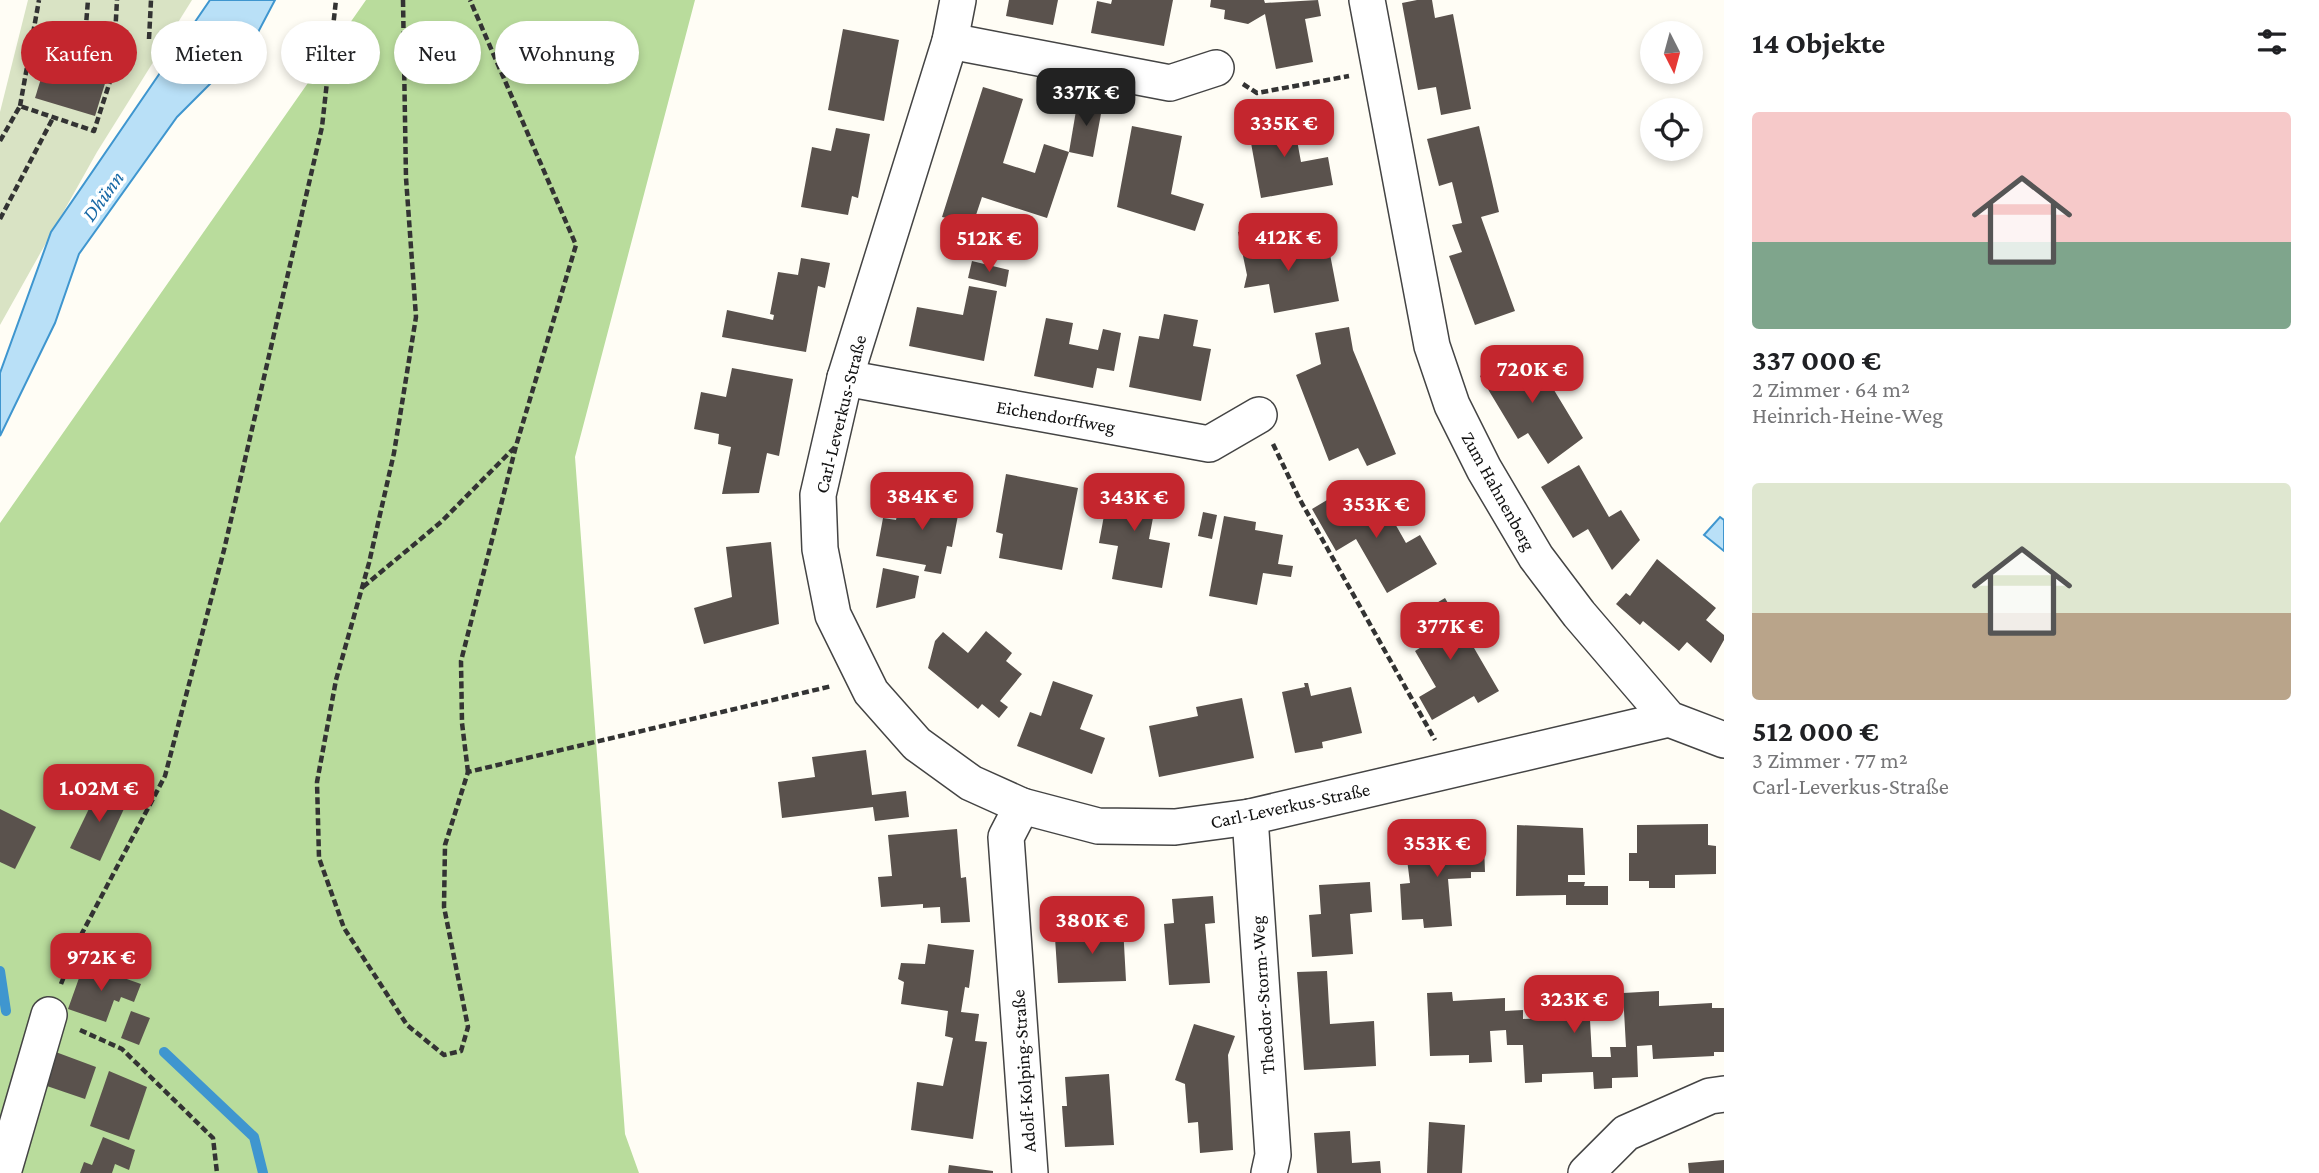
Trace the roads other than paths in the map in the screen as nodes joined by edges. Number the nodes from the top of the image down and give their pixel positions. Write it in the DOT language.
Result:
graph roads {
  1 [pos="958,0"];
  2 [pos="1367,0"];
  3 [pos="950,41"];
  4 [pos="1216,68"];
  5 [pos="845,378"];
  6 [pos="1259,415"];
  7 [pos="1669,719"];
  8 [pos="1724,740"];
  9 [pos="1022,806"];
  10 [pos="1250,817"];
  11 [pos="49,1015"];
  12 [pos="1724,1094"];
  13 [pos="3,1173"];
  14 [pos="1030,1173"];
  15 [pos="1269,1173"];
  16 [pos="1586,1173"];
  1 -- 3 [label="street, Carl-Leverkus-Straße"];
  2 -- 7 [label="street, Zum Hahnenberg"];
  3 -- 4 [label="street"];
  3 -- 5 [label="street, Carl-Leverkus-Straße"];
  5 -- 6 [label="street, Eichendorffweg"];
  5 -- 9 [label="street, Carl-Leverkus-Straße"];
  7 -- 8 [label="street, Zum Hahnenberg"];
  7 -- 10 [label="street, Carl-Leverkus-Straße"];
  9 -- 10 [label="street, Carl-Leverkus-Straße"];
  9 -- 14 [label="street, Adolf-Kolping-Straße"];
  10 -- 15 [label="street, Theodor-Storm-Weg"];
  11 -- 13 [label="street"];
  12 -- 16 [label="street"];
}
